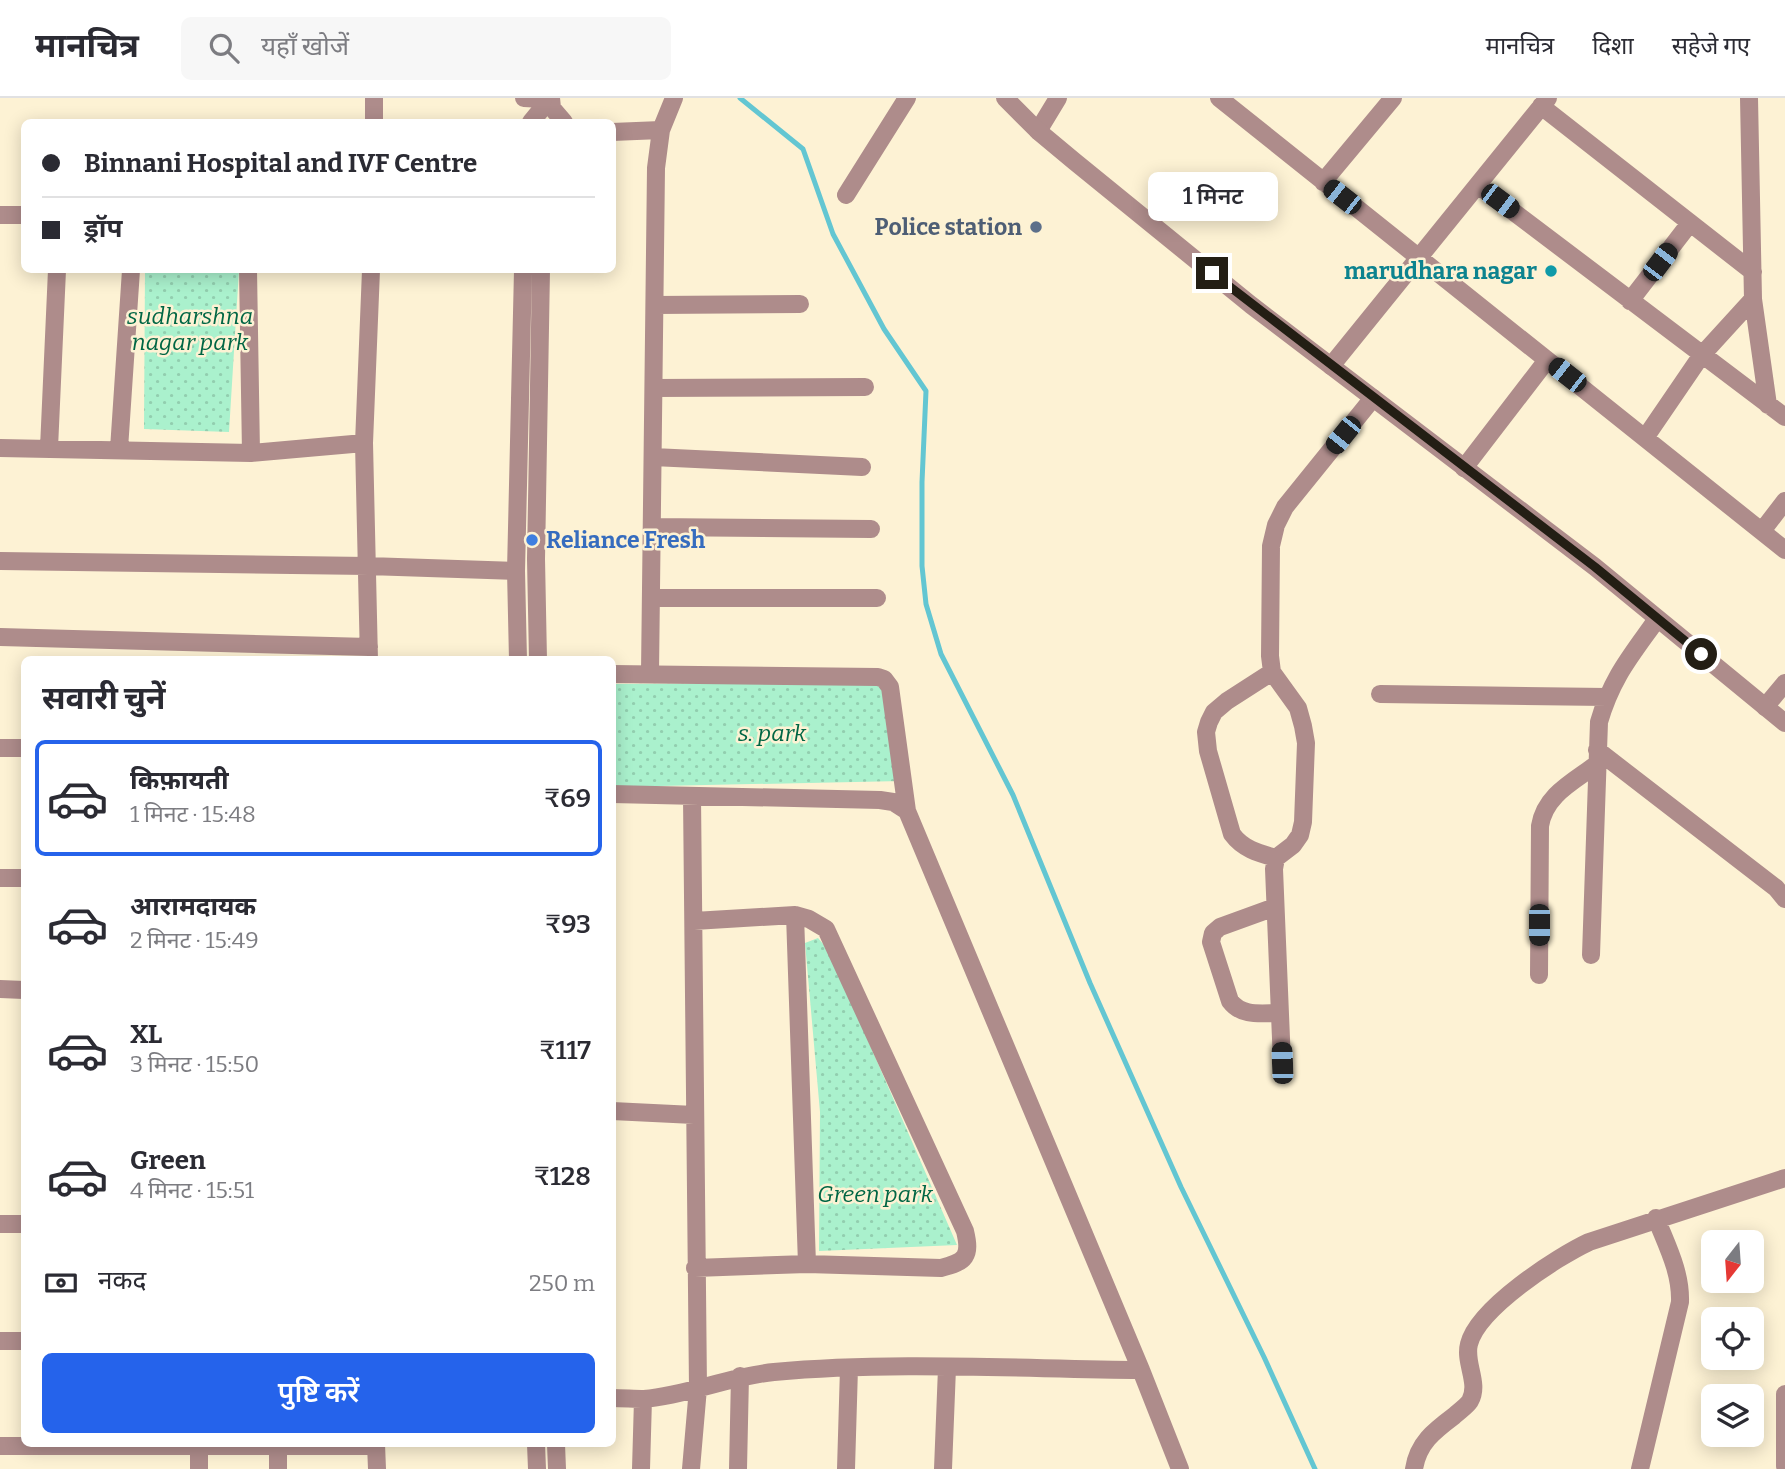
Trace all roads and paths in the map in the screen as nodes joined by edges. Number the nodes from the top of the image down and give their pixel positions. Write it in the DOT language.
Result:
graph roads {
  1 [pos="374,98"];
  2 [pos="524,98"];
  3 [pos="674,98"];
  4 [pos="907,98"];
  5 [pos="1005,98"];
  6 [pos="1058,98"];
  7 [pos="1219,98"];
  8 [pos="1393,98"];
  9 [pos="1749,98"];
  10 [pos="1544,102"];
  11 [pos="542,108"];
  12 [pos="374,119"];
  13 [pos="561,119"];
  14 [pos="661,130"];
  15 [pos="1038,131"];
  16 [pos="616,132"];
  17 [pos="1323,181"];
  18 [pos="1478,184"];
  19 [pos="846,195"];
  20 [pos="0,215"];
  21 [pos="21,215"];
  22 [pos="1690,223"];
  23 [pos="1419,258"];
  24 [pos="1753,272"];
  25 [pos="57,273"];
  26 [pos="131,273"];
  27 [pos="248,273"];
  28 [pos="371,273"];
  29 [pos="523,273"];
  30 [pos="541,273"];
  31 [pos="1753,299"];
  32 [pos="1630,301"];
  33 [pos="800,304"];
  34 [pos="655,305"];
  35 [pos="1701,356"];
  36 [pos="1547,360"];
  37 [pos="1331,366"];
  38 [pos="865,387"];
  39 [pos="654,388"];
  40 [pos="1373,398"];
  41 [pos="1768,405"];
  42 [pos="1785,417"];
  43 [pos="1645,438"];
  44 [pos="364,443"];
  45 [pos="0,448"];
  46 [pos="49,448"];
  47 [pos="119,449"];
  48 [pos="251,453"];
  49 [pos="653,457"];
  50 [pos="862,467"];
  51 [pos="1464,468"];
  52 [pos="1785,501"];
  53 [pos="652,527"];
  54 [pos="871,529"];
  55 [pos="1762,531"];
  56 [pos="1785,550"];
  57 [pos="0,561"];
  58 [pos="368,566"];
  59 [pos="516,571"];
  60 [pos="651,598"];
  61 [pos="877,598"];
  62 [pos="1657,619"];
  63 [pos="0,637"];
  64 [pos="369,654"];
  65 [pos="518,656"];
  66 [pos="538,656"];
  67 [pos="1272,672"];
  68 [pos="650,673"];
  69 [pos="616,674"];
  70 [pos="1785,684"];
  71 [pos="1380,694"];
  72 [pos="1607,696"];
  73 [pos="1765,707"];
  74 [pos="1785,723"];
  75 [pos="0,748"];
  76 [pos="21,748"];
  77 [pos="1597,757"];
  78 [pos="616,794"];
  79 [pos="692,797"];
  80 [pos="908,811"];
  81 [pos="1276,858"];
  82 [pos="21,877"];
  83 [pos="0,878"];
  84 [pos="1785,899"];
  85 [pos="1275,907"];
  86 [pos="795,915"];
  87 [pos="694,920"];
  88 [pos="1591,955"];
  89 [pos="1539,975"];
  90 [pos="0,989"];
  91 [pos="21,990"];
  92 [pos="1280,1013"];
  93 [pos="1282,1063"];
  94 [pos="616,1111"];
  95 [pos="694,1115"];
  96 [pos="1785,1178"];
  97 [pos="1656,1218"];
  98 [pos="0,1224"];
  99 [pos="21,1224"];
  100 [pos="807,1264"];
  101 [pos="695,1268"];
  102 [pos="0,1341"];
  103 [pos="21,1341"];
  104 [pos="849,1368"];
  105 [pos="947,1368"];
  106 [pos="1142,1370"];
  107 [pos="740,1376"];
  108 [pos="698,1388"];
  109 [pos="1785,1394"];
  110 [pos="616,1398"];
  111 [pos="643,1399"];
  112 [pos="0,1446"];
  113 [pos="21,1446"];
  114 [pos="199,1447"];
  115 [pos="278,1447"];
  116 [pos="376,1447"];
  117 [pos="536,1447"];
  118 [pos="556,1447"];
  119 [pos="1785,1466"];
  120 [pos="199,1469"];
  121 [pos="278,1469"];
  122 [pos="377,1469"];
  123 [pos="537,1469"];
  124 [pos="557,1469"];
  125 [pos="641,1469"];
  126 [pos="691,1469"];
  127 [pos="738,1469"];
  128 [pos="846,1469"];
  129 [pos="943,1469"];
  130 [pos="1180,1469"];
  131 [pos="1414,1469"];
  132 [pos="1640,1469"];
  1 -- 12 [label="street"];
  2 -- 11 [label="street"];
  3 -- 14 [label="street"];
  4 -- 19 [label="street"];
  5 -- 15 [label="street"];
  6 -- 15 [label="street"];
  7 -- 17 [label="street"];
  8 -- 17 [label="street"];
  9 -- 24 [label="street"];
  10 -- 18 [label="street"];
  10 -- 22 [label="street"];
  11 -- 13 [label="street"];
  14 -- 16 [label="street"];
  14 -- 34 [label="street"];
  15 -- 37 [label="street"];
  17 -- 23 [label="street"];
  18 -- 23 [label="street"];
  18 -- 32 [label="street"];
  20 -- 21 [label="street"];
  22 -- 24 [label="street"];
  22 -- 32 [label="street"];
  23 -- 36 [label="street"];
  23 -- 37 [label="street"];
  24 -- 31 [label="street"];
  25 -- 46 [label="street"];
  26 -- 47 [label="street"];
  27 -- 48 [label="street"];
  28 -- 44 [label="street"];
  29 -- 59 [label="street"];
  30 -- 66 [label="street"];
  31 -- 35 [label="street"];
  31 -- 41 [label="street"];
  32 -- 35 [label="street"];
  33 -- 34 [label="street"];
  34 -- 39 [label="street"];
  35 -- 41 [label="street"];
  35 -- 43 [label="street"];
  36 -- 43 [label="street"];
  36 -- 51 [label="street"];
  37 -- 40 [label="street"];
  38 -- 39 [label="street"];
  39 -- 49 [label="street"];
  40 -- 51 [label="street"];
  40 -- 67 [label="street"];
  41 -- 42 [label="street"];
  43 -- 55 [label="street"];
  44 -- 48 [label="street"];
  44 -- 58 [label="street"];
  45 -- 46 [label="street"];
  46 -- 47 [label="street"];
  47 -- 48 [label="street"];
  49 -- 50 [label="street"];
  49 -- 53 [label="street"];
  51 -- 62 [label="street"];
  52 -- 55 [label="street"];
  53 -- 54 [label="street"];
  53 -- 60 [label="street"];
  55 -- 56 [label="street"];
  57 -- 58 [label="street"];
  58 -- 59 [label="street"];
  58 -- 64 [label="street"];
  59 -- 65 [label="street"];
  60 -- 61 [label="street"];
  60 -- 68 [label="street"];
  62 -- 72 [label="street"];
  62 -- 73 [label="street"];
  63 -- 64 [label="street"];
  67 -- 81 [label="street"];
  67 -- 81 [label="street"];
  68 -- 69 [label="street"];
  68 -- 80 [label="street"];
  70 -- 73 [label="street"];
  71 -- 72 [label="street"];
  72 -- 77 [label="street"];
  73 -- 74 [label="street"];
  75 -- 76 [label="street"];
  77 -- 84 [label="street"];
  77 -- 88 [label="street"];
  77 -- 89 [label="street"];
  78 -- 79 [label="street"];
  79 -- 80 [label="street"];
  79 -- 87 [label="street"];
  80 -- 106 [label="street"];
  81 -- 85 [label="street"];
  82 -- 83 [label="street"];
  85 -- 92 [label="street"];
  85 -- 92 [label="street"];
  86 -- 87 [label="street"];
  86 -- 100 [label="street"];
  86 -- 100 [label="street"];
  87 -- 95 [label="street"];
  90 -- 91 [label="street"];
  92 -- 93 [label="street"];
  94 -- 95 [label="street"];
  95 -- 101 [label="street"];
  96 -- 97 [label="street"];
  97 -- 131 [label="street"];
  97 -- 132 [label="street"];
  98 -- 99 [label="street"];
  100 -- 101 [label="street"];
  101 -- 108 [label="street"];
  102 -- 103 [label="street"];
  104 -- 105 [label="street"];
  104 -- 107 [label="street"];
  104 -- 128 [label="street"];
  105 -- 106 [label="street"];
  105 -- 129 [label="street"];
  106 -- 130 [label="street"];
  107 -- 108 [label="street"];
  107 -- 127 [label="street"];
  108 -- 111 [label="street"];
  108 -- 126 [label="street"];
  109 -- 119 [label="street"];
  110 -- 111 [label="street"];
  111 -- 125 [label="street"];
  112 -- 113 [label="street"];
  114 -- 120 [label="street"];
  115 -- 121 [label="street"];
  116 -- 122 [label="street"];
  117 -- 123 [label="street"];
  118 -- 124 [label="street"];
}
